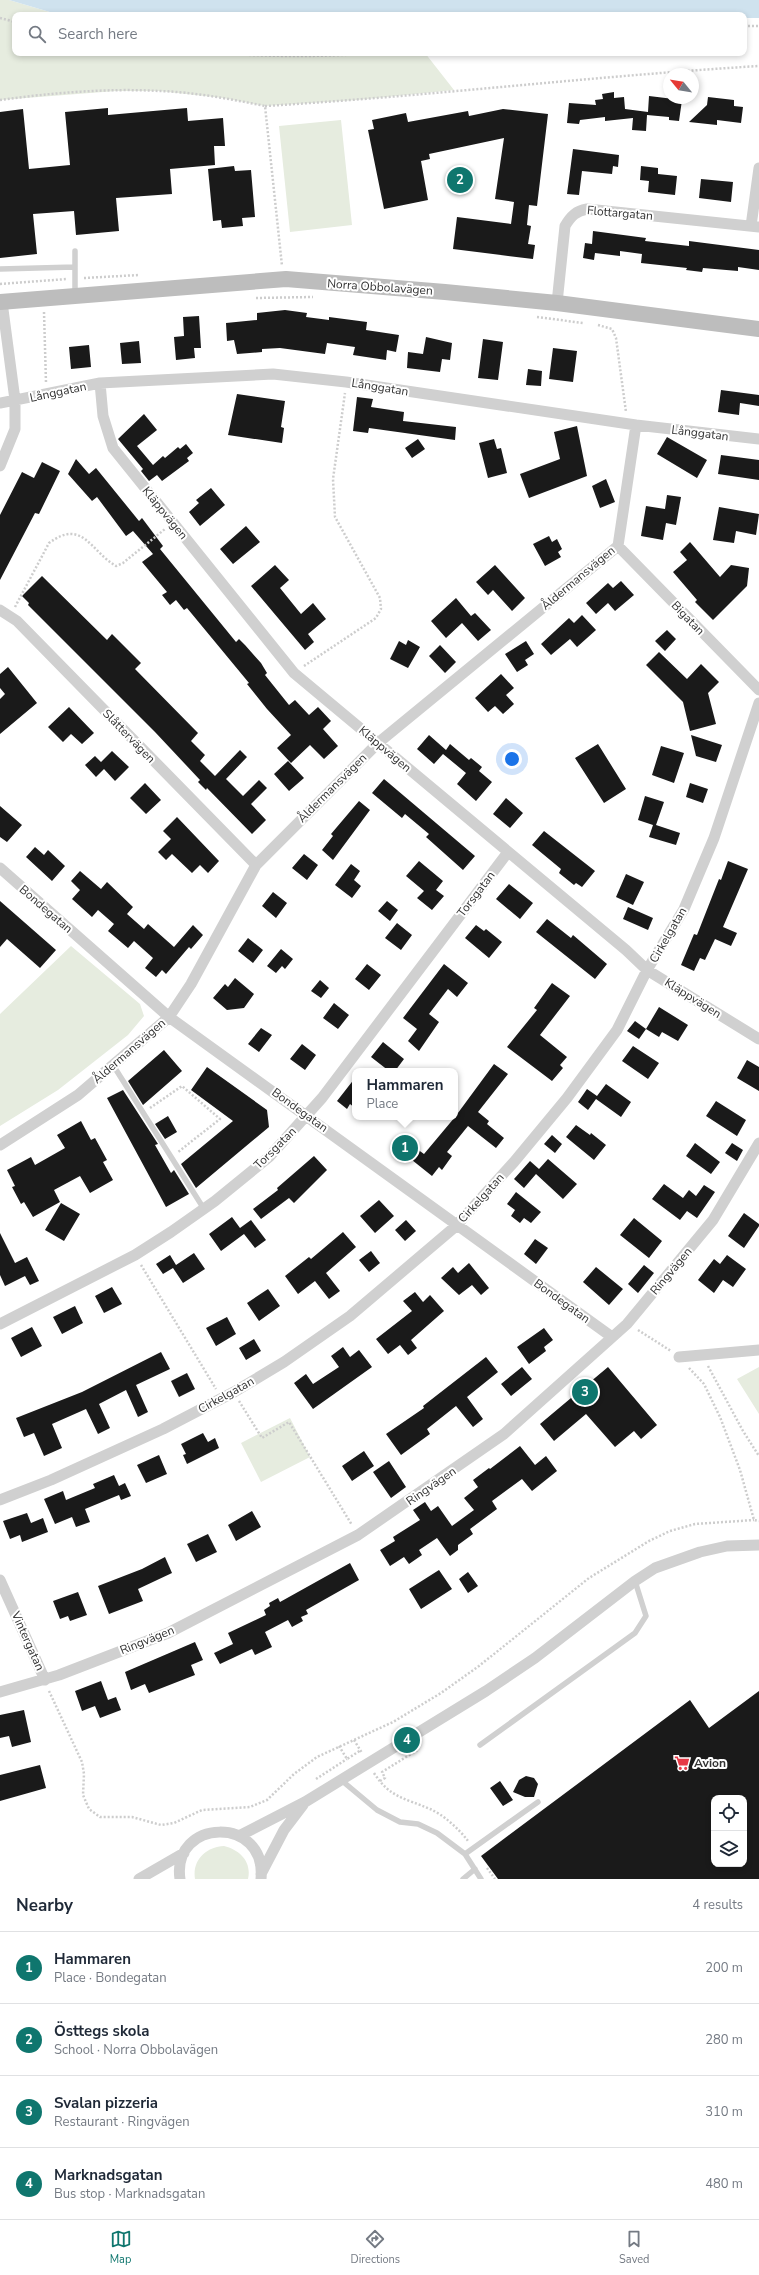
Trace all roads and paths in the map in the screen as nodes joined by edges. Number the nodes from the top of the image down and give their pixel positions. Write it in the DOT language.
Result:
graph roads {
  1 [pos="0,18"];
  2 [pos="12,21"];
  3 [pos="747,26"];
  4 [pos="759,26"];
  5 [pos="256,56"];
  6 [pos="336,56"];
  7 [pos="759,66"];
  8 [pos="0,100"];
  9 [pos="265,106"];
  10 [pos="759,168"];
  11 [pos="755,226"];
  12 [pos="75,251"];
  13 [pos="282,266"];
  14 [pos="75,267"];
  15 [pos="0,270"];
  16 [pos="43,281"];
  17 [pos="75,295"];
  18 [pos="314,297"];
  19 [pos="43,298"];
  20 [pos="253,298"];
  21 [pos="1,302"];
  22 [pos="557,303"];
  23 [pos="531,317"];
  24 [pos="585,323"];
  25 [pos="593,324"];
  26 [pos="759,329"];
  27 [pos="346,382"];
  28 [pos="100,383"];
  29 [pos="46,395"];
  30 [pos="15,400"];
  31 [pos="0,403"];
  32 [pos="636,425"];
  33 [pos="759,439"];
  34 [pos="0,466"];
  35 [pos="173,523"];
  36 [pos="618,546"];
  37 [pos="0,610"];
  38 [pos="10,616"];
  39 [pos="294,673"];
  40 [pos="759,690"];
  41 [pos="759,703"];
  42 [pos="378,743"];
  43 [pos="508,852"];
  44 [pos="256,865"];
  45 [pos="0,868"];
  46 [pos="647,970"];
  47 [pos="169,1017"];
  48 [pos="759,1039"];
  49 [pos="112,1065"];
  50 [pos="143,1113"];
  51 [pos="307,1115"];
  52 [pos="759,1143"];
  53 [pos="0,1145"];
  54 [pos="171,1158"];
  55 [pos="204,1209"];
  56 [pos="456,1226"];
  57 [pos="135,1255"];
  58 [pos="0,1324"];
  59 [pos="627,1324"];
  60 [pos="612,1337"];
  61 [pos="759,1350"];
  62 [pos="702,1355"];
  63 [pos="679,1357"];
  64 [pos="234,1392"];
  65 [pos="222,1398"];
  66 [pos="759,1456"];
  67 [pos="0,1500"];
  68 [pos="754,1520"];
  69 [pos="759,1520"];
  70 [pos="358,1535"];
  71 [pos="757,1547"];
  72 [pos="0,1580"];
  73 [pos="635,1581"];
  74 [pos="45,1680"];
  75 [pos="0,1692"];
  76 [pos="480,1745"];
  77 [pos="339,1746"];
  78 [pos="419,1749"];
  79 [pos="361,1750"];
  80 [pos="347,1759"];
  81 [pos="316,1779"];
  82 [pos="341,1780"];
  83 [pos="380,1781"];
  84 [pos="305,1802"];
  85 [pos="538,1802"];
  86 [pos="240,1836"];
  87 [pos="184,1853"];
  88 [pos="465,1854"];
  89 [pos="475,1870"];
  90 [pos="261,1877"];
  91 [pos="139,1879"];
  92 [pos="180,1879"];
  93 [pos="463,1879"];
  94 [pos="481,1879"];
  1 -- 2 [label="path"];
  3 -- 4 [label="path"];
  5 -- 6 [label="path"];
  7 -- 9 [label="path"];
  8 -- 9 [label="path"];
  9 -- 13 [label="path"];
  10 -- 11 [label="street"];
  11 -- 22 [label="street, Flottargatan"];
  12 -- 14 [label="lane"];
  14 -- 15 [label="lane"];
  14 -- 17 [label="lane"];
  16 -- 19 [label="path"];
  17 -- 19 [label="street, Norra Obbolavägen"];
  17 -- 22 [label="street, Norra Obbolavägen"];
  18 -- 20 [label="path"];
  19 -- 21 [label="street, Norra Obbolavägen"];
  19 -- 29 [label="path"];
  21 -- 30 [label="street"];
  22 -- 26 [label="street, Norra Obbolavägen"];
  23 -- 24 [label="path"];
  25 -- 32 [label="path"];
  27 -- 28 [label="street, Långgatan"];
  27 -- 32 [label="street, Långgatan"];
  27 -- 39 [label="path"];
  28 -- 29 [label="street, Långgatan"];
  28 -- 35 [label="street, Kläppvägen"];
  29 -- 30 [label="street, Långgatan"];
  30 -- 31 [label="street, Långgatan"];
  30 -- 34 [label="street"];
  32 -- 33 [label="street, Långgatan"];
  32 -- 36 [label="street, Åldermansvägen"];
  35 -- 38 [label="path"];
  35 -- 39 [label="street, Kläppvägen"];
  36 -- 40 [label="street, Bigatan"];
  36 -- 42 [label="street, Åldermansvägen"];
  37 -- 38 [label="street, Slåttervägen"];
  38 -- 44 [label="street, Slåttervägen"];
  39 -- 42 [label="street, Kläppvägen"];
  41 -- 46 [label="street, Cirkelgatan"];
  42 -- 43 [label="street, Kläppvägen"];
  42 -- 44 [label="street, Åldermansvägen"];
  43 -- 46 [label="street, Kläppvägen"];
  43 -- 51 [label="street, Torsgatan"];
  44 -- 47 [label="street, Åldermansvägen"];
  45 -- 47 [label="street, Bondegatan"];
  46 -- 48 [label="street, Kläppvägen"];
  46 -- 56 [label="street, Cirkelgatan"];
  47 -- 49 [label="street, Åldermansvägen"];
  47 -- 51 [label="street, Bondegatan"];
  49 -- 50 [label="lane"];
  49 -- 53 [label="street, Åldermansvägen"];
  50 -- 54 [label="lane"];
  50 -- 54 [label="path"];
  51 -- 55 [label="street, Torsgatan"];
  51 -- 56 [label="street, Bondegatan"];
  52 -- 59 [label="street, Ringvägen"];
  54 -- 55 [label="lane"];
  55 -- 57 [label="street, Torsgatan"];
  56 -- 60 [label="street, Bondegatan"];
  56 -- 64 [label="street, Cirkelgatan"];
  57 -- 58 [label="street, Torsgatan"];
  57 -- 65 [label="path"];
  59 -- 60 [label="street, Ringvägen"];
  59 -- 63 [label="path"];
  60 -- 70 [label="street, Ringvägen"];
  61 -- 62 [label="street"];
  62 -- 63 [label="street"];
  62 -- 66 [label="path"];
  63 -- 68 [label="path"];
  64 -- 65 [label="street, Cirkelgatan"];
  64 -- 70 [label="path"];
  65 -- 67 [label="street, Cirkelgatan"];
  68 -- 69 [label="path"];
  68 -- 77 [label="path"];
  70 -- 74 [label="street, Ringvägen"];
  71 -- 73 [label="street"];
  72 -- 74 [label="street, Vintergatan"];
  73 -- 76 [label="lane"];
  73 -- 82 [label="street"];
  74 -- 75 [label="street, Ringvägen"];
  74 -- 77 [label="path"];
  77 -- 80 [label="path"];
  78 -- 83 [label="path"];
  79 -- 80 [label="path"];
  80 -- 81 [label="path"];
  82 -- 84 [label="street"];
  82 -- 88 [label="lane"];
  84 -- 86 [label="street"];
  84 -- 90 [label="street"];
  85 -- 88 [label="lane"];
  86 -- 87 [label="street"];
  86 -- 90 [label="street"];
  87 -- 91 [label="street"];
  87 -- 92 [label="street"];
  88 -- 89 [label="lane"];
  89 -- 93 [label="lane"];
  89 -- 94 [label="lane"];
}
